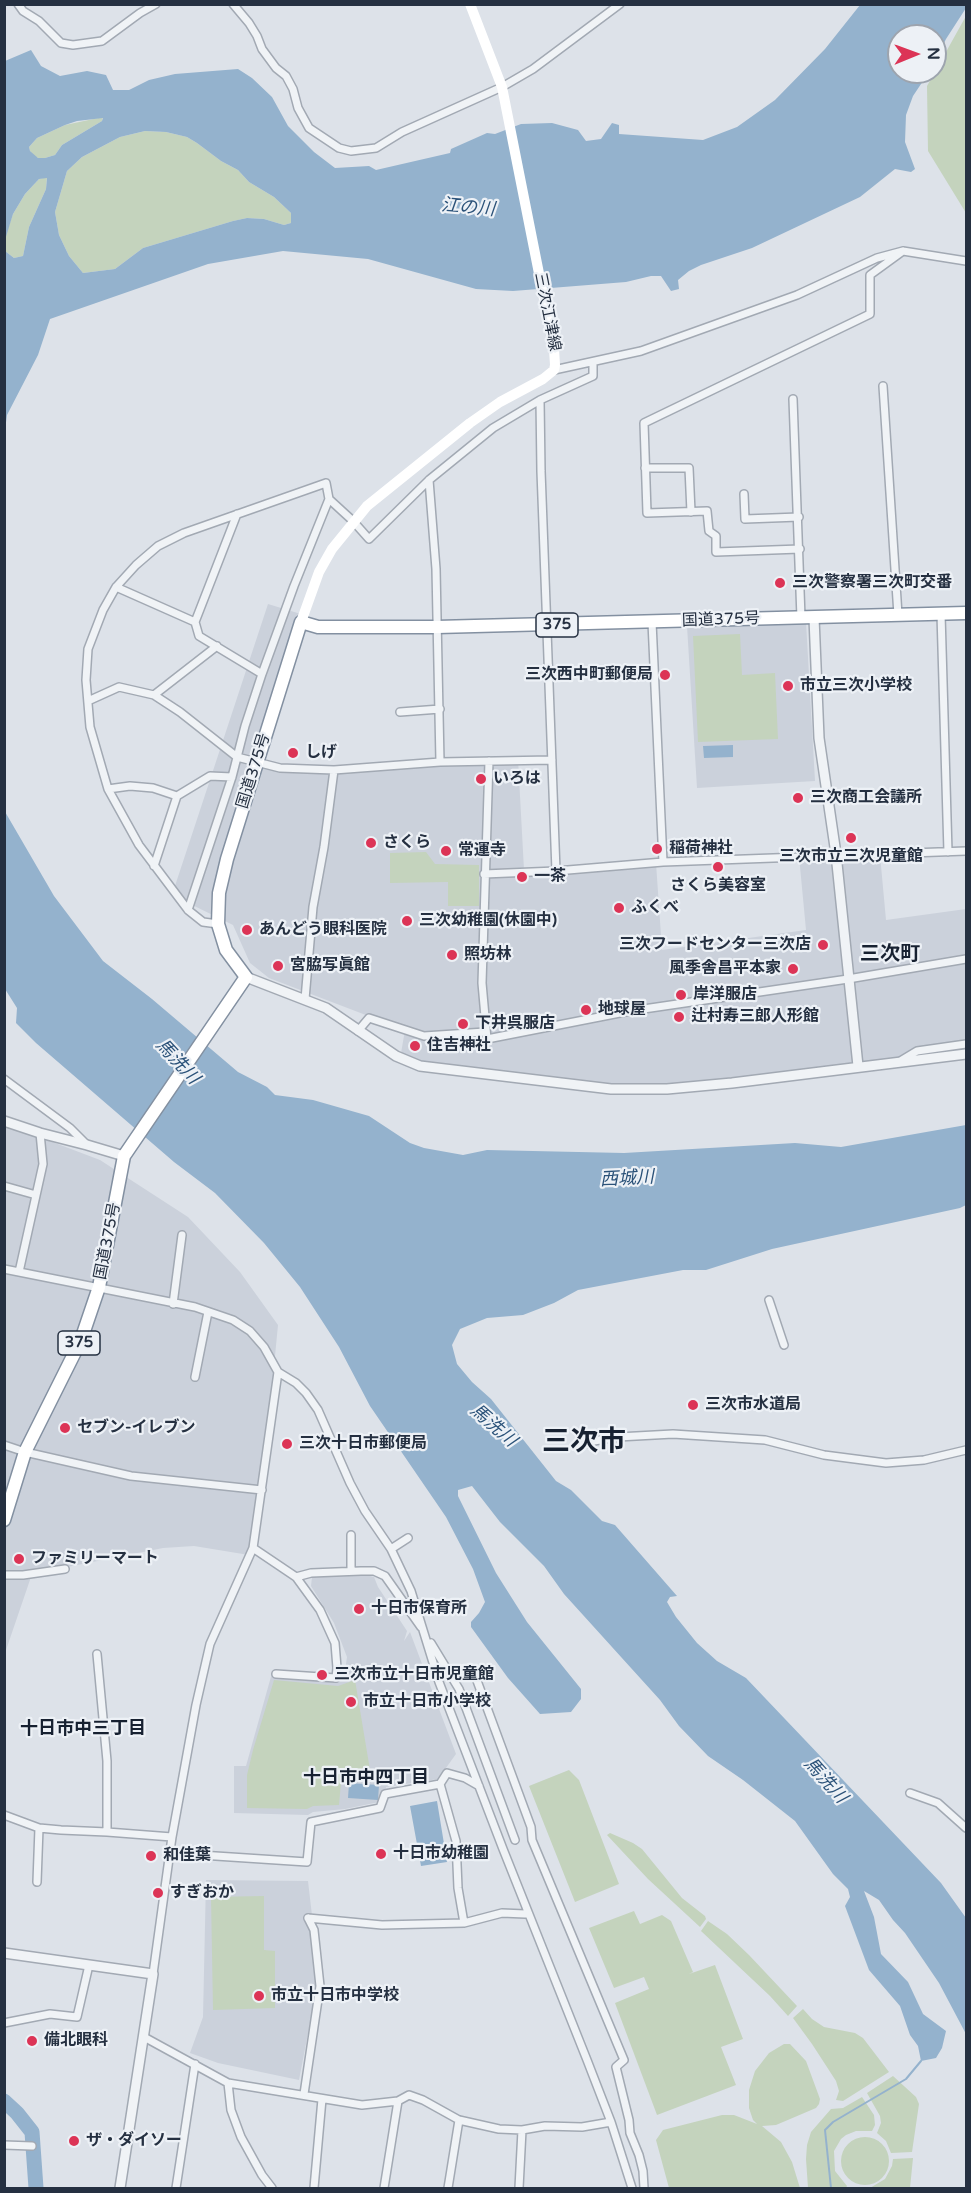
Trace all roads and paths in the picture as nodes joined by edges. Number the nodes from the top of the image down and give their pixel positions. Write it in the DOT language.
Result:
graph roads {
  1 [pos="18,4"];
  2 [pos="156,4"];
  3 [pos="232,4"];
  4 [pos="470,4"];
  5 [pos="620,4"];
  6 [pos="503,91"];
  7 [pos="903,251"];
  8 [pos="966,261"];
  9 [pos="592,363"];
  10 [pos="554,370"];
  11 [pos="883,386"];
  12 [pos="793,399"];
  13 [pos="540,400"];
  14 [pos="645,468"];
  15 [pos="429,480"];
  16 [pos="744,494"];
  17 [pos="329,499"];
  18 [pos="691,512"];
  19 [pos="237,514"];
  20 [pos="799,518"];
  21 [pos="353,521"];
  22 [pos="800,549"];
  23 [pos="116,587"];
  24 [pos="966,613"];
  25 [pos="941,614"];
  26 [pos="898,615"];
  27 [pos="808,618"];
  28 [pos="195,622"];
  29 [pos="301,622"];
  30 [pos="652,622"];
  31 [pos="547,625"];
  32 [pos="437,627"];
  33 [pos="217,646"];
  34 [pos="262,674"];
  35 [pos="154,694"];
  36 [pos="88,701"];
  37 [pos="440,708"];
  38 [pos="400,712"];
  39 [pos="237,757"];
  40 [pos="552,760"];
  41 [pos="489,761"];
  42 [pos="257,762"];
  43 [pos="440,762"];
  44 [pos="334,770"];
  45 [pos="232,777"];
  46 [pos="108,789"];
  47 [pos="177,796"];
  48 [pos="966,851"];
  49 [pos="948,852"];
  50 [pos="837,854"];
  51 [pos="663,862"];
  52 [pos="154,866"];
  53 [pos="556,871"];
  54 [pos="484,874"];
  55 [pos="188,910"];
  56 [pos="218,924"];
  57 [pos="966,959"];
  58 [pos="246,978"];
  59 [pos="848,979"];
  60 [pos="305,999"];
  61 [pos="358,1031"];
  62 [pos="485,1032"];
  63 [pos="966,1044"];
  64 [pos="966,1054"];
  65 [pos="897,1063"];
  66 [pos="858,1066"];
  67 [pos="4,1079"];
  68 [pos="4,1121"];
  69 [pos="40,1133"];
  70 [pos="87,1145"];
  71 [pos="124,1156"];
  72 [pos="4,1186"];
  73 [pos="36,1195"];
  74 [pos="183,1235"];
  75 [pos="4,1269"];
  76 [pos="19,1272"];
  77 [pos="99,1287"];
  78 [pos="769,1300"];
  79 [pos="173,1304"];
  80 [pos="208,1312"];
  81 [pos="784,1346"];
  82 [pos="278,1372"];
  83 [pos="195,1377"];
  84 [pos="589,1444"];
  85 [pos="4,1446"];
  86 [pos="966,1450"];
  87 [pos="25,1452"];
  88 [pos="262,1490"];
  89 [pos="4,1520"];
  90 [pos="351,1535"];
  91 [pos="408,1538"];
  92 [pos="253,1548"];
  93 [pos="390,1549"];
  94 [pos="65,1569"];
  95 [pos="351,1571"];
  96 [pos="4,1575"];
  97 [pos="296,1577"];
  98 [pos="425,1633"];
  99 [pos="97,1654"];
  100 [pos="276,1674"];
  101 [pos="476,1678"];
  102 [pos="440,1784"];
  103 [pos="479,1786"];
  104 [pos="910,1793"];
  105 [pos="4,1815"];
  106 [pos="39,1828"];
  107 [pos="966,1828"];
  108 [pos="107,1832"];
  109 [pos="172,1837"];
  110 [pos="515,1840"];
  111 [pos="170,1853"];
  112 [pos="37,1882"];
  113 [pos="528,1912"];
  114 [pos="464,1923"];
  115 [pos="4,1953"];
  116 [pos="88,1965"];
  117 [pos="153,1974"];
  118 [pos="4,2023"];
  119 [pos="144,2037"];
  120 [pos="195,2064"];
  121 [pos="228,2083"];
  122 [pos="304,2094"];
  123 [pos="322,2099"];
  124 [pos="398,2101"];
  125 [pos="459,2120"];
  126 [pos="611,2122"];
  127 [pos="522,2130"];
  128 [pos="4,2145"];
  129 [pos="32,2146"];
  130 [pos="121,2188"];
  131 [pos="176,2188"];
  132 [pos="272,2188"];
  133 [pos="314,2188"];
  134 [pos="384,2188"];
  135 [pos="448,2188"];
  136 [pos="519,2188"];
  137 [pos="632,2188"];
  138 [pos="644,2188"];
  1 -- 2 [label="street"];
  3 -- 6 [label="street"];
  4 -- 6 [label="main road, 三次江津線"];
  5 -- 6 [label="street"];
  6 -- 10 [label="main road, 三次江津線"];
  7 -- 8 [label="street"];
  7 -- 9 [label="street"];
  7 -- 14 [label="street"];
  9 -- 10 [label="street"];
  9 -- 13 [label="street"];
  10 -- 21 [label="main road, 三次江津線"];
  11 -- 26 [label="street"];
  12 -- 20 [label="street"];
  13 -- 15 [label="street"];
  13 -- 31 [label="street"];
  14 -- 18 [label="street"];
  14 -- 18 [label="street"];
  15 -- 21 [label="street"];
  15 -- 32 [label="street"];
  16 -- 20 [label="street"];
  17 -- 19 [label="street"];
  17 -- 21 [label="street"];
  17 -- 34 [label="street"];
  18 -- 22 [label="street"];
  19 -- 23 [label="street"];
  19 -- 28 [label="street"];
  20 -- 22 [label="street"];
  21 -- 29 [label="main road, 三次江津線"];
  22 -- 27 [label="street"];
  23 -- 28 [label="street"];
  23 -- 36 [label="street"];
  24 -- 25 [label="highway, 国道375号 / 375"];
  25 -- 26 [label="highway, 国道375号 / 375"];
  25 -- 49 [label="street"];
  26 -- 27 [label="highway, 国道375号 / 375"];
  27 -- 30 [label="highway, 国道375号 / 375"];
  27 -- 50 [label="street"];
  28 -- 33 [label="street"];
  29 -- 32 [label="highway, 国道375号 / 375"];
  29 -- 42 [label="highway, 国道375号"];
  30 -- 31 [label="highway, 国道375号 / 375"];
  30 -- 51 [label="street"];
  31 -- 32 [label="highway, 国道375号 / 375"];
  31 -- 40 [label="street"];
  32 -- 37 [label="street"];
  33 -- 34 [label="street"];
  33 -- 35 [label="street"];
  34 -- 39 [label="street"];
  35 -- 36 [label="street"];
  35 -- 39 [label="street"];
  36 -- 46 [label="street"];
  37 -- 38 [label="street"];
  37 -- 43 [label="street"];
  39 -- 42 [label="street"];
  39 -- 45 [label="street"];
  40 -- 41 [label="street"];
  40 -- 53 [label="street"];
  41 -- 43 [label="street"];
  41 -- 54 [label="street"];
  42 -- 44 [label="street"];
  42 -- 56 [label="highway, 国道375号"];
  43 -- 44 [label="street"];
  44 -- 60 [label="street"];
  45 -- 47 [label="street"];
  45 -- 55 [label="street"];
  46 -- 47 [label="street"];
  46 -- 52 [label="street"];
  47 -- 52 [label="street"];
  48 -- 49 [label="street"];
  49 -- 50 [label="street"];
  50 -- 51 [label="street"];
  50 -- 59 [label="street"];
  51 -- 53 [label="street"];
  52 -- 55 [label="street"];
  53 -- 54 [label="street"];
  54 -- 62 [label="street"];
  55 -- 56 [label="street"];
  56 -- 58 [label="highway, 国道375号"];
  57 -- 59 [label="street"];
  58 -- 60 [label="street"];
  58 -- 71 [label="highway, 国道375号 / 375"];
  59 -- 62 [label="street"];
  59 -- 66 [label="street"];
  60 -- 61 [label="street"];
  61 -- 62 [label="street"];
  61 -- 66 [label="street"];
  63 -- 65 [label="street"];
  64 -- 65 [label="street"];
  65 -- 66 [label="street"];
  67 -- 70 [label="street"];
  68 -- 69 [label="street"];
  69 -- 70 [label="street"];
  69 -- 73 [label="street"];
  70 -- 71 [label="street"];
  71 -- 77 [label="highway, 国道375号 / 375"];
  72 -- 73 [label="street"];
  73 -- 76 [label="street"];
  74 -- 79 [label="street"];
  75 -- 76 [label="street"];
  76 -- 77 [label="street"];
  77 -- 79 [label="street"];
  77 -- 87 [label="highway, 国道375号 / 375"];
  78 -- 81 [label="street"];
  79 -- 80 [label="street"];
  80 -- 82 [label="street"];
  80 -- 83 [label="street"];
  82 -- 88 [label="street"];
  82 -- 93 [label="street"];
  84 -- 86 [label="street"];
  85 -- 87 [label="street"];
  87 -- 88 [label="street"];
  87 -- 89 [label="highway, 国道375号 / 375"];
  88 -- 92 [label="street"];
  90 -- 95 [label="street"];
  91 -- 93 [label="street"];
  92 -- 97 [label="street"];
  92 -- 109 [label="street"];
  93 -- 98 [label="street"];
  94 -- 96 [label="street"];
  95 -- 97 [label="street"];
  95 -- 98 [label="street"];
  97 -- 100 [label="street"];
  98 -- 103 [label="street"];
  98 -- 110 [label="street"];
  99 -- 108 [label="street"];
  101 -- 138 [label="street"];
  102 -- 103 [label="street"];
  102 -- 111 [label="street"];
  102 -- 114 [label="street"];
  103 -- 113 [label="street"];
  104 -- 107 [label="street"];
  105 -- 106 [label="street"];
  106 -- 108 [label="street"];
  106 -- 112 [label="street"];
  108 -- 109 [label="street"];
  109 -- 111 [label="street"];
  111 -- 117 [label="street"];
  113 -- 114 [label="street"];
  113 -- 126 [label="street"];
  114 -- 122 [label="street"];
  115 -- 116 [label="street"];
  116 -- 117 [label="street"];
  116 -- 118 [label="street"];
  117 -- 119 [label="street"];
  119 -- 120 [label="street"];
  119 -- 130 [label="street"];
  120 -- 121 [label="street"];
  120 -- 131 [label="street"];
  121 -- 122 [label="street"];
  121 -- 132 [label="street"];
  122 -- 123 [label="street"];
  123 -- 124 [label="street"];
  123 -- 133 [label="street"];
  124 -- 125 [label="street"];
  124 -- 134 [label="street"];
  125 -- 127 [label="street"];
  125 -- 135 [label="street"];
  126 -- 127 [label="street"];
  126 -- 137 [label="street"];
  127 -- 136 [label="street"];
  128 -- 129 [label="street"];
}
